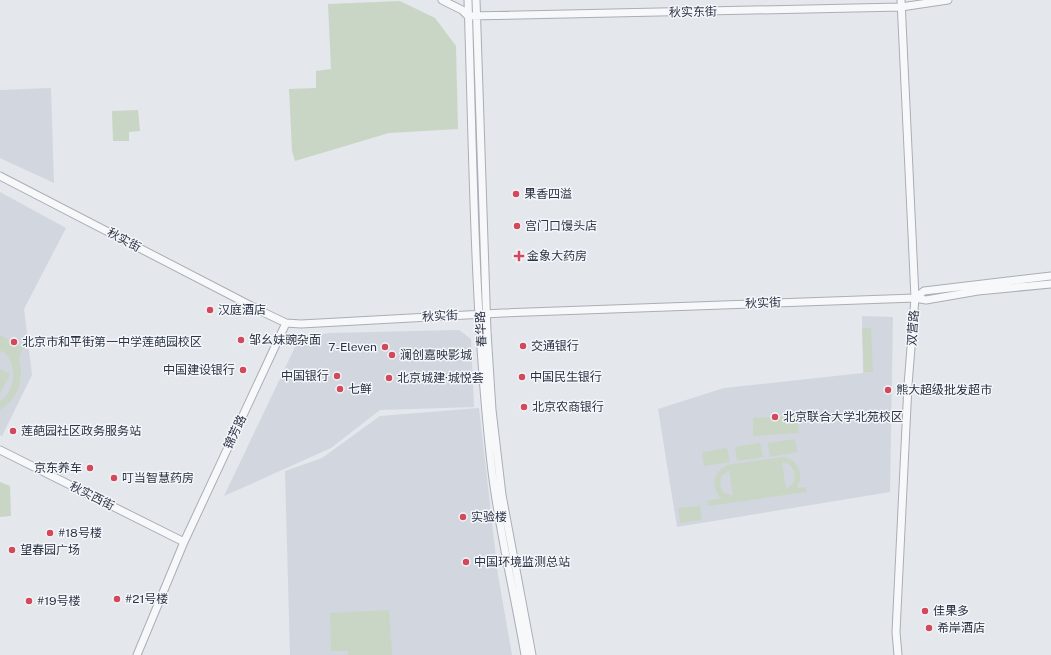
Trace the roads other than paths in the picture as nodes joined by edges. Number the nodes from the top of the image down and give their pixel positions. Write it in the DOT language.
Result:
graph roads {
  1 [pos="442,0"];
  2 [pos="468,0"];
  3 [pos="476,0"];
  4 [pos="948,0"];
  5 [pos="901,4"];
  6 [pos="468,16"];
  7 [pos="477,16"];
  8 [pos="0,176"];
  9 [pos="1051,276"];
  10 [pos="1051,284"];
  11 [pos="935,290"];
  12 [pos="915,298"];
  13 [pos="936,299"];
  14 [pos="483,314"];
  15 [pos="286,323"];
  16 [pos="0,450"];
  17 [pos="184,542"];
  18 [pos="137,655"];
  19 [pos="525,655"];
  20 [pos="532,655"];
  21 [pos="898,655"];
  1 -- 6 [label="street"];
  2 -- 6 [label="street, 春华路"];
  3 -- 7 [label="street, 春华路"];
  4 -- 5 [label="street, 秋实东街"];
  5 -- 7 [label="street, 秋实东街"];
  5 -- 12 [label="street, 双营路"];
  6 -- 7 [label="street, 秋实东街"];
  6 -- 14 [label="street, 春华路"];
  7 -- 14 [label="street, 春华路"];
  8 -- 15 [label="street, 秋实街"];
  9 -- 11 [label="street, 秋实街"];
  10 -- 13 [label="street, 秋实街"];
  11 -- 12 [label="street, 秋实街"];
  11 -- 13 [label="street"];
  12 -- 13 [label="street, 秋实街"];
  12 -- 14 [label="street, 秋实街"];
  12 -- 21 [label="street, 双营路"];
  14 -- 15 [label="street, 秋实街"];
  14 -- 19 [label="street, 春华路"];
  14 -- 20 [label="street, 春华路"];
  15 -- 17 [label="street, 锦芳路"];
  16 -- 17 [label="street, 秋实西街"];
  17 -- 18 [label="street, 锦芳路"];
}
